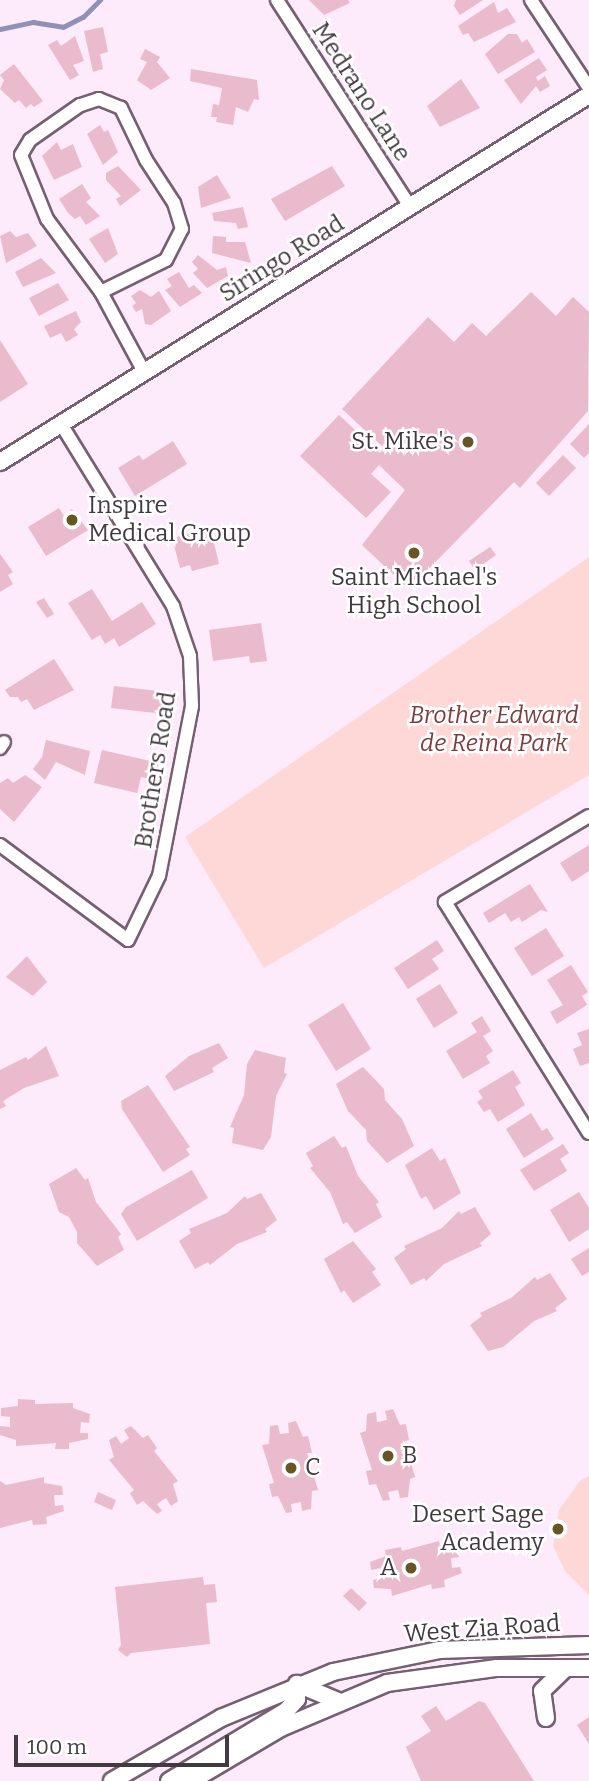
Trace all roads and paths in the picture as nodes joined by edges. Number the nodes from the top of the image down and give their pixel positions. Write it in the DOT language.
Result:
graph roads {
  1 [pos="277,0"];
  2 [pos="531,0"];
  3 [pos="589,88"];
  4 [pos="589,95"];
  5 [pos="410,206"];
  6 [pos="101,292"];
  7 [pos="144,372"];
  8 [pos="61,424"];
  9 [pos="0,462"];
  10 [pos="589,816"];
  11 [pos="0,845"];
  12 [pos="589,1133"];
  13 [pos="589,1646"];
  14 [pos="567,1668"];
  15 [pos="589,1668"];
  16 [pos="297,1684"];
  17 [pos="341,1702"];
  18 [pos="546,1718"];
  19 [pos="113,1781"];
  20 [pos="169,1781"];
  21 [pos="191,1781"];
  1 -- 5 [label="street, Medrano Lane"];
  2 -- 3 [label="street"];
  4 -- 5 [label="street, Siringo Road"];
  5 -- 7 [label="street, Siringo Road"];
  6 -- 6 [label="street"];
  6 -- 7 [label="street"];
  7 -- 8 [label="street, Siringo Road"];
  8 -- 9 [label="street, Siringo Road"];
  8 -- 11 [label="street, Brothers Road"];
  10 -- 12 [label="street"];
  13 -- 16 [label="street, West Zia Road"];
  14 -- 15 [label="street, West Zia Road"];
  14 -- 17 [label="street, West Zia Road"];
  14 -- 18 [label="street"];
  16 -- 17 [label="street"];
  16 -- 19 [label="street, West Zia Road"];
  16 -- 20 [label="street"];
  17 -- 21 [label="street, West Zia Road"];
}
